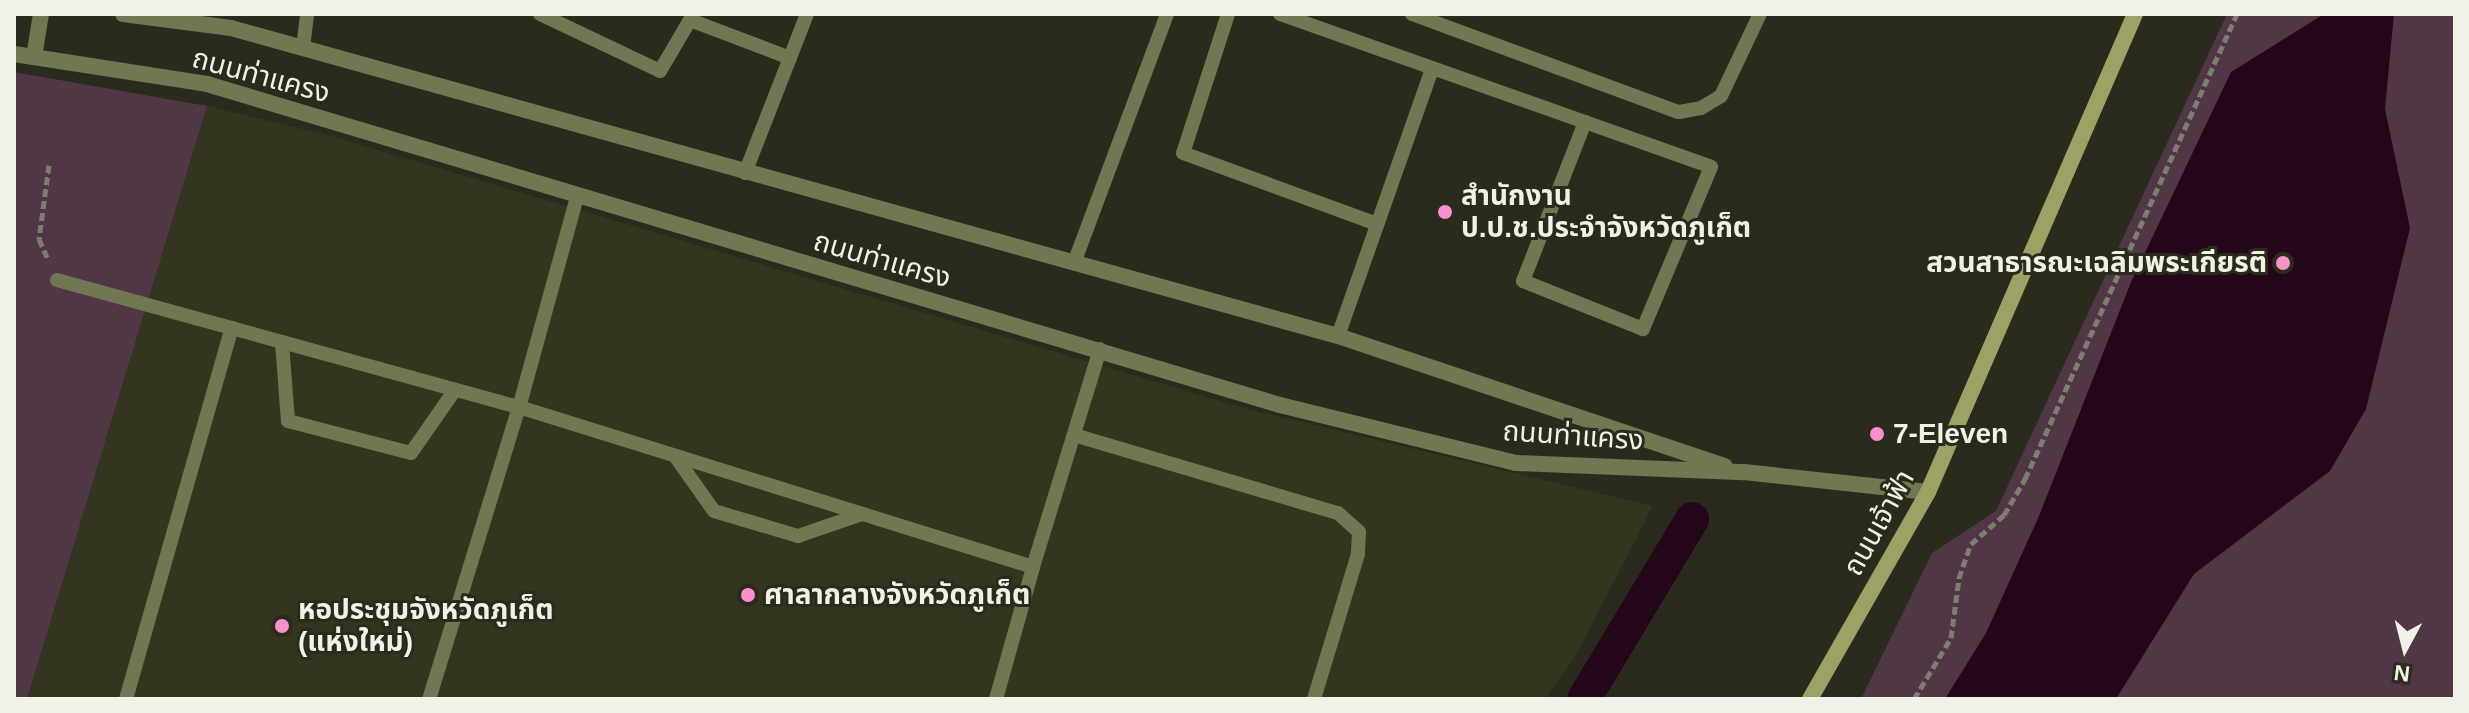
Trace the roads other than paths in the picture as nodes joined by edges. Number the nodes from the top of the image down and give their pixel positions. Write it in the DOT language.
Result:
graph roads {
  1 [pos="41,14"];
  2 [pos="123,14"];
  3 [pos="307,14"];
  4 [pos="540,14"];
  5 [pos="807,14"];
  6 [pos="1167,14"];
  7 [pos="1228,14"];
  8 [pos="1280,14"];
  9 [pos="1412,14"];
  10 [pos="1760,14"];
  11 [pos="2135,14"];
  12 [pos="303,48"];
  13 [pos="14,54"];
  14 [pos="34,57"];
  15 [pos="790,58"];
  16 [pos="1432,69"];
  17 [pos="1585,122"];
  18 [pos="745,173"];
  19 [pos="577,197"];
  20 [pos="1377,224"];
  21 [pos="1074,263"];
  22 [pos="57,280"];
  23 [pos="232,328"];
  24 [pos="1338,336"];
  25 [pos="282,342"];
  26 [pos="1100,349"];
  27 [pos="455,390"];
  28 [pos="519,407"];
  29 [pos="1074,435"];
  30 [pos="675,456"];
  31 [pos="1744,472"];
  32 [pos="1928,492"];
  33 [pos="863,514"];
  34 [pos="1033,567"];
  35 [pos="126,699"];
  36 [pos="429,699"];
  37 [pos="996,699"];
  38 [pos="1314,699"];
  39 [pos="1810,699"];
  1 -- 14 [label="street"];
  2 -- 12 [label="street, ถนนท่าแครง"];
  3 -- 12 [label="lane"];
  4 -- 15 [label="lane"];
  5 -- 15 [label="lane"];
  6 -- 21 [label="lane"];
  7 -- 20 [label="lane"];
  8 -- 16 [label="lane"];
  9 -- 10 [label="lane"];
  11 -- 32 [label="main road, ถนนเจ้าฟ้า"];
  12 -- 18 [label="street, ถนนท่าแครง"];
  13 -- 14 [label="street, ถนนท่าแครง"];
  14 -- 19 [label="street, ถนนท่าแครง"];
  15 -- 18 [label="lane"];
  16 -- 17 [label="lane"];
  16 -- 20 [label="lane"];
  17 -- 17 [label="lane"];
  18 -- 21 [label="street, ถนนท่าแครง"];
  19 -- 26 [label="street, ถนนท่าแครง"];
  19 -- 28 [label="lane"];
  20 -- 24 [label="lane"];
  21 -- 24 [label="street, ถนนท่าแครง"];
  22 -- 23 [label="lane"];
  23 -- 25 [label="lane"];
  23 -- 35 [label="lane"];
  24 -- 31 [label="street, ถนนท่าแครง"];
  25 -- 27 [label="lane"];
  25 -- 27 [label="lane"];
  26 -- 29 [label="lane"];
  26 -- 31 [label="street, ถนนท่าแครง"];
  27 -- 28 [label="lane"];
  28 -- 30 [label="lane"];
  28 -- 36 [label="lane"];
  29 -- 34 [label="lane"];
  29 -- 38 [label="lane"];
  30 -- 33 [label="lane"];
  30 -- 33 [label="lane"];
  31 -- 32 [label="street, ถนนท่าแครง"];
  32 -- 39 [label="main road, ถนนเจ้าฟ้า"];
  33 -- 34 [label="lane"];
  34 -- 37 [label="lane"];
}
